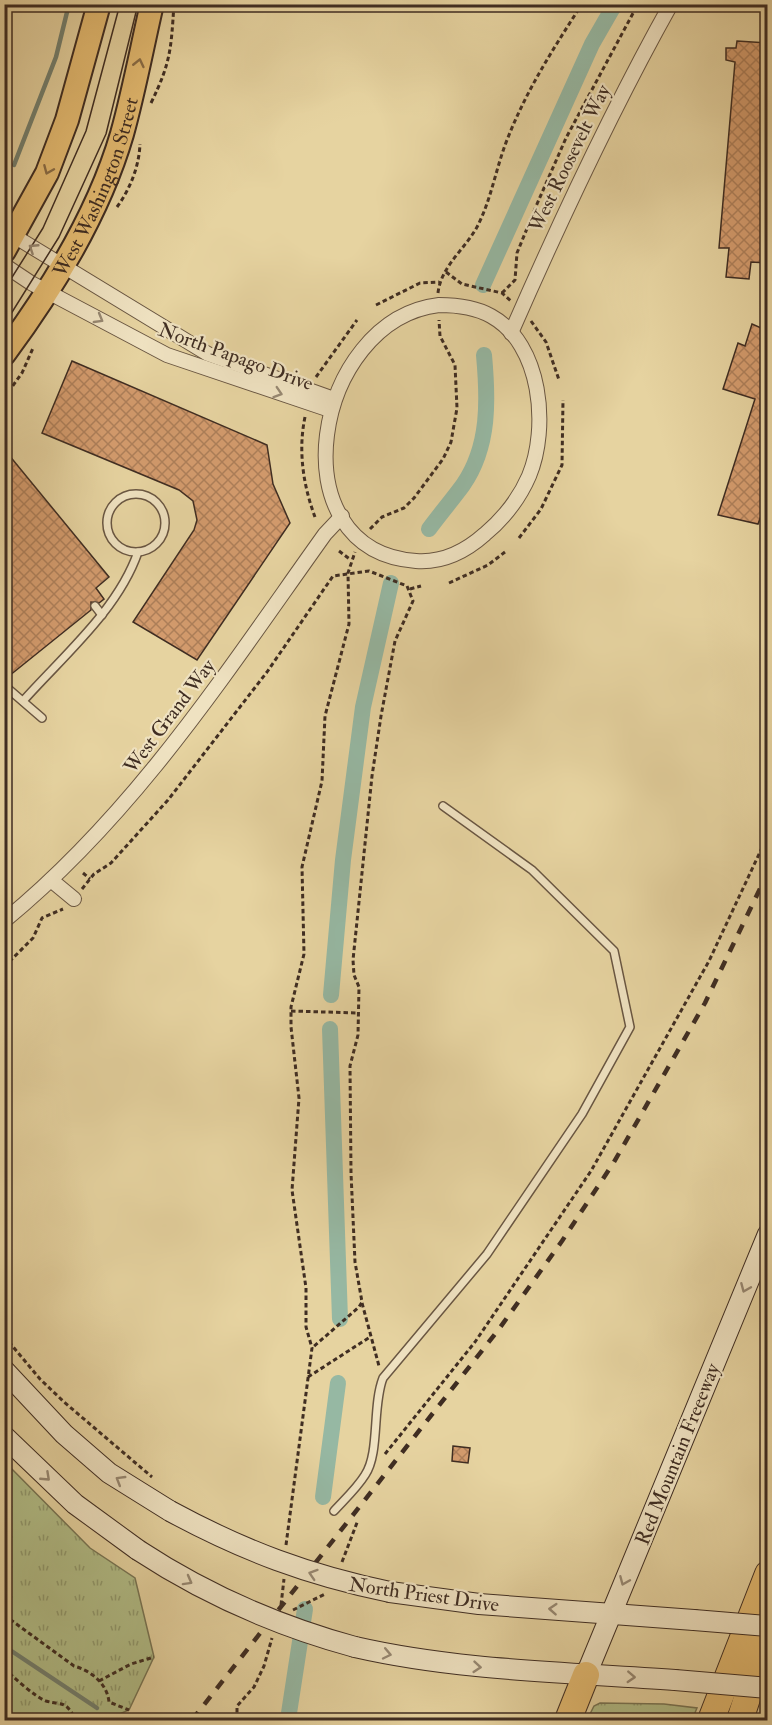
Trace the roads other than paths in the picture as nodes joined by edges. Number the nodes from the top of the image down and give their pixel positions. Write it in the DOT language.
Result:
graph roads {
  1 [pos="99,4"];
  2 [pos="152,4"];
  3 [pos="671,4"];
  4 [pos="8,239"];
  5 [pos="4,265"];
  6 [pos="60,266"];
  7 [pos="47,291"];
  8 [pos="511,333"];
  9 [pos="4,354"];
  10 [pos="332,405"];
  11 [pos="342,516"];
  12 [pos="138,552"];
  13 [pos="95,606"];
  14 [pos="102,615"];
  15 [pos="5,686"];
  16 [pos="23,701"];
  17 [pos="42,718"];
  18 [pos="443,806"];
  19 [pos="51,880"];
  20 [pos="74,898"];
  21 [pos="4,921"];
  22 [pos="768,1234"];
  23 [pos="4,1370"];
  24 [pos="4,1436"];
  25 [pos="334,1511"];
  26 [pos="768,1574"];
  27 [pos="611,1613"];
  28 [pos="768,1626"];
  29 [pos="768,1633"];
  30 [pos="586,1675"];
  31 [pos="768,1688"];
  32 [pos="568,1720"];
  33 [pos="711,1720"];
  34 [pos="740,1720"];
  1 -- 4 [label="main road, one-way"];
  6 -- 2 [label="main road, West Washington Street, one-way"];
  3 -- 8 [label="street, West Roosevelt Way"];
  6 -- 4 [label="street, North Papago Drive, one-way"];
  5 -- 7 [label="street, North Papago Drive"];
  6 -- 7 [label="main road, West Washington Street"];
  6 -- 10 [label="street, North Papago Drive"];
  7 -- 9 [label="main road, West Washington Street"];
  7 -- 10 [label="street, North Papago Drive, one-way"];
  8 -- 10 [label="street"];
  8 -- 11 [label="street"];
  10 -- 11 [label="street"];
  11 -- 19 [label="street, West Grand Way"];
  12 -- 12 [label="lane"];
  12 -- 14 [label="lane"];
  13 -- 14 [label="lane"];
  14 -- 16 [label="lane"];
  15 -- 16 [label="lane"];
  16 -- 17 [label="lane"];
  18 -- 25 [label="lane"];
  19 -- 20 [label="street"];
  19 -- 21 [label="street, West Grand Way"];
  22 -- 27 [label="main road, Red Mountain Freeeway, one-way"];
  27 -- 23 [label="main road, North Priest Drive, one-way, bridge"];
  24 -- 30 [label="main road, one-way, bridge"];
  26 -- 33 [label="highway"];
  27 -- 28 [label="main road, North Priest Drive, bridge"];
  27 -- 30 [label="main road, Red Mountain Freeeway"];
  29 -- 34 [label="highway"];
  30 -- 31 [label="main road, one-way, bridge"];
  30 -- 32 [label="highway"];
}
